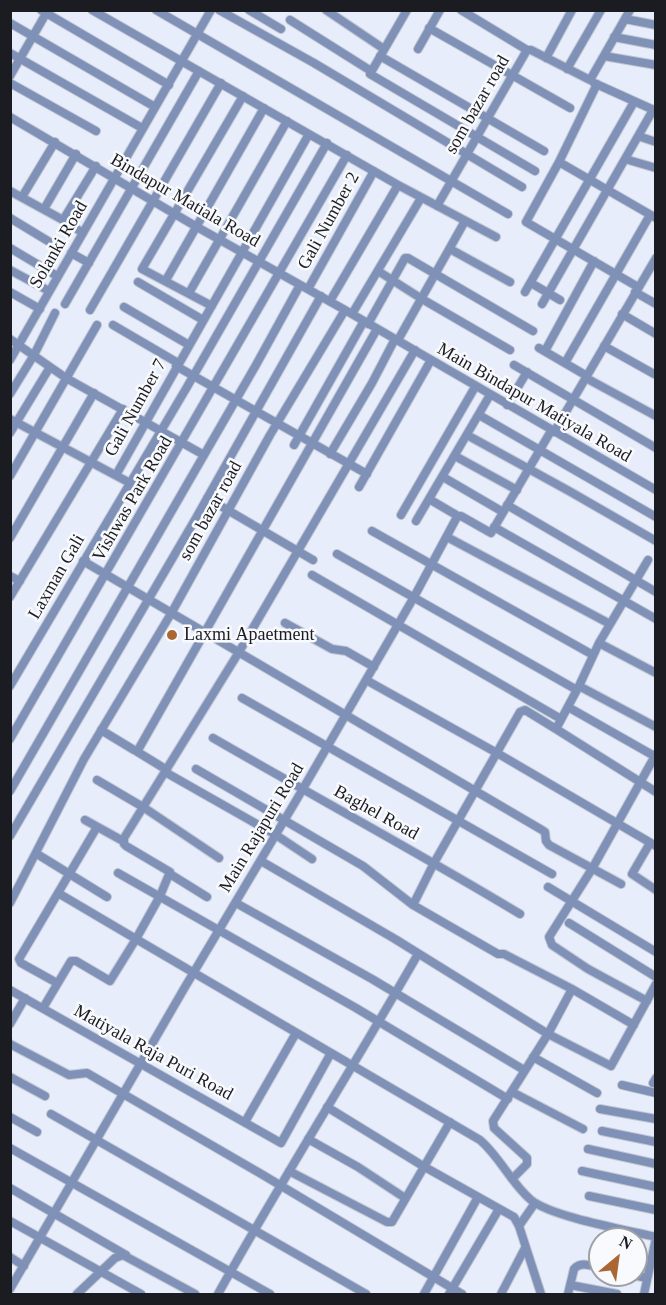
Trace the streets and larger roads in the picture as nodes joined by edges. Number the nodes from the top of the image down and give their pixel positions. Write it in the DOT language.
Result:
graph roads {
  1 [pos="92,10"];
  2 [pos="156,10"];
  3 [pos="211,10"];
  4 [pos="219,10"];
  5 [pos="249,10"];
  6 [pos="326,10"];
  7 [pos="407,10"];
  8 [pos="440,10"];
  9 [pos="461,10"];
  10 [pos="572,10"];
  11 [pos="601,10"];
  12 [pos="630,10"];
  13 [pos="45,12"];
  14 [pos="625,19"];
  15 [pos="290,20"];
  16 [pos="10,23"];
  17 [pos="656,25"];
  18 [pos="429,28"];
  19 [pos="281,29"];
  20 [pos="197,34"];
  21 [pos="33,36"];
  22 [pos="614,37"];
  23 [pos="656,45"];
  24 [pos="418,49"];
  25 [pos="527,50"];
  26 [pos="10,52"];
  27 [pos="382,53"];
  28 [pos="604,56"];
  29 [pos="20,58"];
  30 [pos="546,58"];
  31 [pos="181,61"];
  32 [pos="656,64"];
  33 [pos="567,69"];
  34 [pos="199,71"];
  35 [pos="371,71"];
  36 [pos="10,75"];
  37 [pos="513,76"];
  38 [pos="594,82"];
  39 [pos="10,83"];
  40 [pos="221,83"];
  41 [pos="169,85"];
  42 [pos="243,96"];
  43 [pos="634,102"];
  44 [pos="155,107"];
  45 [pos="264,108"];
  46 [pos="570,108"];
  47 [pos="654,111"];
  48 [pos="488,119"];
  49 [pos="12,120"];
  50 [pos="287,121"];
  51 [pos="142,128"];
  52 [pos="96,131"];
  53 [pos="309,134"];
  54 [pos="638,136"];
  55 [pos="478,137"];
  56 [pos="55,142"];
  57 [pos="656,142"];
  58 [pos="327,143"];
  59 [pos="544,151"];
  60 [pos="76,154"];
  61 [pos="468,154"];
  62 [pos="347,155"];
  63 [pos="625,159"];
  64 [pos="559,162"];
  65 [pos="96,166"];
  66 [pos="656,168"];
  67 [pos="374,171"];
  68 [pos="535,171"];
  69 [pos="115,177"];
  70 [pos="452,181"];
  71 [pos="589,182"];
  72 [pos="398,185"];
  73 [pos="522,187"];
  74 [pos="133,188"];
  75 [pos="10,191"];
  76 [pos="607,191"];
  77 [pos="22,197"];
  78 [pos="421,198"];
  79 [pos="154,201"];
  80 [pos="437,206"];
  81 [pos="44,209"];
  82 [pos="175,214"];
  83 [pos="508,214"];
  84 [pos="653,217"];
  85 [pos="10,218"];
  86 [pos="63,220"];
  87 [pos="465,221"];
  88 [pos="197,227"];
  89 [pos="82,233"];
  90 [pos="496,237"];
  91 [pos="219,239"];
  92 [pos="48,240"];
  93 [pos="557,240"];
  94 [pos="10,248"];
  95 [pos="450,249"];
  96 [pos="574,250"];
  97 [pos="243,252"];
  98 [pos="71,253"];
  99 [pos="655,260"];
  100 [pos="259,261"];
  101 [pos="594,261"];
  102 [pos="89,263"];
  103 [pos="10,270"];
  104 [pos="378,271"];
  105 [pos="615,273"];
  106 [pos="281,274"];
  107 [pos="435,274"];
  108 [pos="57,276"];
  109 [pos="166,280"];
  110 [pos="393,281"];
  111 [pos="138,282"];
  112 [pos="510,282"];
  113 [pos="531,283"];
  114 [pos="306,287"];
  115 [pos="636,289"];
  116 [pos="49,291"];
  117 [pos="10,292"];
  118 [pos="525,292"];
  119 [pos="189,293"];
  120 [pos="549,293"];
  121 [pos="321,296"];
  122 [pos="422,299"];
  123 [pos="560,300"];
  124 [pos="330,301"];
  125 [pos="65,304"];
  126 [pos="542,304"];
  127 [pos="656,304"];
  128 [pos="124,306"];
  129 [pos="212,306"];
  130 [pos="40,309"];
  131 [pos="90,310"];
  132 [pos="348,312"];
  133 [pos="55,313"];
  134 [pos="622,314"];
  135 [pos="203,320"];
  136 [pos="366,322"];
  137 [pos="97,325"];
  138 [pos="113,325"];
  139 [pos="377,329"];
  140 [pos="533,331"];
  141 [pos="656,334"];
  142 [pos="10,339"];
  143 [pos="397,340"];
  144 [pos="20,344"];
  145 [pos="189,345"];
  146 [pos="604,346"];
  147 [pos="415,350"];
  148 [pos="510,350"];
  149 [pos="34,355"];
  150 [pos="10,360"];
  151 [pos="431,360"];
  152 [pos="565,363"];
  153 [pos="514,364"];
  154 [pos="177,365"];
  155 [pos="50,367"];
  156 [pos="527,372"];
  157 [pos="654,374"];
  158 [pos="193,376"];
  159 [pos="587,377"];
  160 [pos="66,378"];
  161 [pos="475,387"];
  162 [pos="214,388"];
  163 [pos="94,393"];
  164 [pos="10,394"];
  165 [pos="490,395"];
  166 [pos="573,400"];
  167 [pos="236,401"];
  168 [pos="507,405"];
  169 [pos="123,409"];
  170 [pos="256,411"];
  171 [pos="479,415"];
  172 [pos="656,416"];
  173 [pos="14,421"];
  174 [pos="147,422"];
  175 [pos="277,424"];
  176 [pos="162,430"];
  177 [pos="553,431"];
  178 [pos="35,432"];
  179 [pos="10,433"];
  180 [pos="466,435"];
  181 [pos="299,436"];
  182 [pos="183,442"];
  183 [pos="313,444"];
  184 [pos="294,445"];
  185 [pos="62,447"];
  186 [pos="656,448"];
  187 [pos="540,450"];
  188 [pos="330,454"];
  189 [pos="204,455"];
  190 [pos="455,456"];
  191 [pos="91,462"];
  192 [pos="348,464"];
  193 [pos="528,469"];
  194 [pos="367,474"];
  195 [pos="116,475"];
  196 [pos="10,476"];
  197 [pos="442,477"];
  198 [pos="130,483"];
  199 [pos="359,487"];
  200 [pos="517,490"];
  201 [pos="656,490"];
  202 [pos="207,498"];
  203 [pos="429,499"];
  204 [pos="505,509"];
  205 [pos="229,511"];
  206 [pos="401,515"];
  207 [pos="458,516"];
  208 [pos="656,518"];
  209 [pos="416,521"];
  210 [pos="495,527"];
  211 [pos="263,531"];
  212 [pos="372,531"];
  213 [pos="447,537"];
  214 [pos="10,538"];
  215 [pos="656,541"];
  216 [pos="297,551"];
  217 [pos="337,554"];
  218 [pos="313,560"];
  219 [pos="648,560"];
  220 [pos="83,561"];
  221 [pos="432,564"];
  222 [pos="107,574"];
  223 [pos="312,575"];
  224 [pos="10,576"];
  225 [pos="636,579"];
  226 [pos="20,581"];
  227 [pos="128,586"];
  228 [pos="656,592"];
  229 [pos="10,597"];
  230 [pos="414,597"];
  231 [pos="149,598"];
  232 [pos="624,600"];
  233 [pos="172,612"];
  234 [pos="656,619"];
  235 [pos="285,623"];
  236 [pos="610,624"];
  237 [pos="398,625"];
  238 [pos="204,631"];
  239 [pos="599,643"];
  240 [pos="239,652"];
  241 [pos="593,655"];
  242 [pos="374,667"];
  243 [pos="656,673"];
  244 [pos="366,680"];
  245 [pos="10,686"];
  246 [pos="578,688"];
  247 [pos="242,698"];
  248 [pos="568,707"];
  249 [pos="346,715"];
  250 [pos="561,719"];
  251 [pos="656,727"];
  252 [pos="556,729"];
  253 [pos="101,730"];
  254 [pos="213,738"];
  255 [pos="10,739"];
  256 [pos="328,747"];
  257 [pos="136,751"];
  258 [pos="497,753"];
  259 [pos="655,756"];
  260 [pos="196,769"];
  261 [pos="166,771"];
  262 [pos="97,780"];
  263 [pos="639,783"];
  264 [pos="303,790"];
  265 [pos="10,791"];
  266 [pos="475,792"];
  267 [pos="656,792"];
  268 [pos="143,807"];
  269 [pos="86,820"];
  270 [pos="284,820"];
  271 [pos="458,822"];
  272 [pos="616,823"];
  273 [pos="97,826"];
  274 [pos="276,835"];
  275 [pos="10,836"];
  276 [pos="123,841"];
  277 [pos="653,845"];
  278 [pos="37,855"];
  279 [pos="219,858"];
  280 [pos="312,858"];
  281 [pos="261,861"];
  282 [pos="434,862"];
  283 [pos="592,869"];
  284 [pos="118,873"];
  285 [pos="69,874"];
  286 [pos="170,874"];
  287 [pos="552,874"];
  288 [pos="621,884"];
  289 [pos="548,886"];
  290 [pos="656,890"];
  291 [pos="58,893"];
  292 [pos="160,896"];
  293 [pos="107,897"];
  294 [pos="207,897"];
  295 [pos="572,901"];
  296 [pos="10,903"];
  297 [pos="236,903"];
  298 [pos="413,905"];
  299 [pos="520,914"];
  300 [pos="569,923"];
  301 [pos="220,930"];
  302 [pos="136,939"];
  303 [pos="656,952"];
  304 [pos="418,954"];
  305 [pos="194,973"];
  306 [pos="656,977"];
  307 [pos="57,983"];
  308 [pos="656,984"];
  309 [pos="572,989"];
  310 [pos="10,990"];
  311 [pos="395,994"];
  312 [pos="24,998"];
  313 [pos="647,1001"];
  314 [pos="43,1008"];
  315 [pos="379,1022"];
  316 [pos="10,1024"];
  317 [pos="634,1025"];
  318 [pos="296,1033"];
  319 [pos="548,1034"];
  320 [pos="10,1044"];
  321 [pos="331,1053"];
  322 [pos="533,1057"];
  323 [pos="141,1063"];
  324 [pos="351,1065"];
  325 [pos="524,1070"];
  326 [pos="10,1077"];
  327 [pos="622,1085"];
  328 [pos="656,1093"];
  329 [pos="597,1094"];
  330 [pos="123,1095"];
  331 [pos="510,1095"];
  332 [pos="45,1096"];
  333 [pos="327,1107"];
  334 [pos="600,1109"];
  335 [pos="51,1114"];
  336 [pos="10,1117"];
  337 [pos="656,1119"];
  338 [pos="244,1122"];
  339 [pos="450,1122"];
  340 [pos="583,1129"];
  341 [pos="602,1131"];
  342 [pos="37,1132"];
  343 [pos="308,1138"];
  344 [pos="96,1141"];
  345 [pos="656,1142"];
  346 [pos="10,1148"];
  347 [pos="588,1149"];
  348 [pos="656,1164"];
  349 [pos="423,1166"];
  350 [pos="289,1171"];
  351 [pos="582,1171"];
  352 [pos="512,1179"];
  353 [pos="72,1184"];
  354 [pos="281,1185"];
  355 [pos="656,1187"];
  356 [pos="10,1188"];
  357 [pos="589,1196"];
  358 [pos="478,1197"];
  359 [pos="405,1198"];
  360 [pos="535,1203"];
  361 [pos="499,1209"];
  362 [pos="656,1210"];
  363 [pos="55,1214"];
  364 [pos="10,1221"];
  365 [pos="519,1226"];
  366 [pos="255,1230"];
  367 [pos="656,1238"];
  368 [pos="40,1239"];
  369 [pos="525,1248"];
  370 [pos="127,1255"];
  371 [pos="10,1257"];
  372 [pos="24,1266"];
  373 [pos="588,1266"];
  374 [pos="231,1271"];
  375 [pos="101,1272"];
  376 [pos="648,1274"];
  377 [pos="435,1277"];
  378 [pos="11,1286"];
  379 [pos="570,1286"];
  380 [pos="451,1292"];
  381 [pos="77,1294"];
  382 [pos="141,1294"];
  383 [pos="195,1294"];
  384 [pos="218,1294"];
  385 [pos="270,1294"];
  386 [pos="366,1294"];
  387 [pos="424,1294"];
  388 [pos="462,1294"];
  389 [pos="501,1294"];
  390 [pos="541,1294"];
  391 [pos="568,1294"];
  392 [pos="617,1294"];
  1 -- 31 [label="street"];
  2 -- 20 [label="street"];
  3 -- 20 [label="street, Solanki Road"];
  4 -- 61 [label="street"];
  5 -- 19 [label="street"];
  6 -- 27 [label="street"];
  7 -- 27 [label="street"];
  8 -- 18 [label="street"];
  9 -- 25 [label="street"];
  10 -- 30 [label="street"];
  11 -- 33 [label="street"];
  12 -- 14 [label="street"];
  13 -- 21 [label="street"];
  13 -- 41 [label="street"];
  14 -- 17 [label="street"];
  14 -- 22 [label="street"];
  15 -- 35 [label="street"];
  16 -- 21 [label="street"];
  18 -- 24 [label="street"];
  18 -- 37 [label="street"];
  20 -- 31 [label="street, Solanki Road"];
  20 -- 70 [label="street"];
  21 -- 29 [label="street"];
  21 -- 44 [label="street"];
  22 -- 23 [label="street"];
  22 -- 28 [label="street"];
  25 -- 30 [label="street, som bazar road"];
  25 -- 37 [label="street, som bazar road"];
  26 -- 29 [label="street"];
  27 -- 35 [label="street"];
  27 -- 48 [label="street"];
  28 -- 32 [label="street"];
  28 -- 38 [label="street"];
  29 -- 36 [label="street"];
  29 -- 51 [label="street"];
  30 -- 33 [label="street, som bazar road"];
  31 -- 34 [label="street"];
  31 -- 41 [label="street, Solanki Road"];
  33 -- 38 [label="street, som bazar road"];
  34 -- 40 [label="street"];
  34 -- 74 [label="street"];
  35 -- 55 [label="street"];
  37 -- 46 [label="street"];
  37 -- 48 [label="street, som bazar road"];
  38 -- 43 [label="street, som bazar road"];
  38 -- 64 [label="street"];
  39 -- 52 [label="street"];
  40 -- 42 [label="street"];
  40 -- 79 [label="street"];
  41 -- 44 [label="street, Solanki Road"];
  42 -- 45 [label="street"];
  42 -- 82 [label="street"];
  43 -- 47 [label="street, som bazar road"];
  43 -- 71 [label="street"];
  44 -- 51 [label="street, Solanki Road"];
  45 -- 50 [label="street"];
  45 -- 88 [label="street"];
  47 -- 54 [label="street"];
  48 -- 55 [label="street, som bazar road"];
  48 -- 59 [label="street"];
  49 -- 56 [label="street, Bindapur Matiala Road"];
  50 -- 53 [label="street"];
  50 -- 91 [label="street"];
  51 -- 69 [label="street, Solanki Road"];
  53 -- 58 [label="street"];
  53 -- 97 [label="street, Gali Number 7"];
  54 -- 57 [label="street"];
  54 -- 63 [label="street"];
  55 -- 61 [label="street, som bazar road"];
  55 -- 68 [label="street"];
  56 -- 60 [label="street, Bindapur Matiala Road"];
  56 -- 77 [label="street"];
  58 -- 62 [label="street"];
  58 -- 100 [label="street, Laxman Gali"];
  60 -- 65 [label="street, Bindapur Matiala Road"];
  60 -- 81 [label="street"];
  61 -- 70 [label="street, som bazar road"];
  61 -- 73 [label="street"];
  62 -- 67 [label="street"];
  62 -- 106 [label="street, Vishwas Park Road"];
  63 -- 66 [label="street"];
  63 -- 76 [label="street"];
  64 -- 71 [label="street"];
  64 -- 93 [label="street"];
  65 -- 69 [label="street, Bindapur Matiala Road"];
  65 -- 86 [label="street"];
  67 -- 72 [label="street"];
  67 -- 114 [label="street, Gali Number 2"];
  69 -- 74 [label="street, Bindapur Matiala Road"];
  69 -- 89 [label="street, Solanki Road"];
  70 -- 80 [label="street, som bazar road"];
  70 -- 83 [label="street"];
  71 -- 76 [label="street"];
  71 -- 93 [label="street"];
  72 -- 78 [label="street"];
  72 -- 124 [label="street"];
  74 -- 79 [label="street, Bindapur Matiala Road"];
  74 -- 102 [label="street"];
  75 -- 77 [label="street"];
  76 -- 84 [label="street"];
  76 -- 96 [label="street"];
  77 -- 81 [label="street"];
  78 -- 80 [label="street"];
  78 -- 104 [label="street, som bazar road"];
  79 -- 82 [label="street, Bindapur Matiala Road"];
  79 -- 131 [label="street"];
  80 -- 87 [label="street"];
  81 -- 86 [label="street"];
  82 -- 88 [label="street, Bindapur Matiala Road"];
  82 -- 109 [label="street"];
  84 -- 105 [label="street"];
  85 -- 92 [label="street"];
  86 -- 89 [label="street"];
  87 -- 90 [label="street"];
  87 -- 95 [label="street"];
  88 -- 91 [label="street, Bindapur Matiala Road"];
  88 -- 109 [label="street"];
  89 -- 98 [label="street, Solanki Road"];
  91 -- 97 [label="street, Bindapur Matiala Road"];
  91 -- 119 [label="street"];
  93 -- 96 [label="street"];
  93 -- 113 [label="street"];
  94 -- 108 [label="street"];
  95 -- 107 [label="street"];
  95 -- 112 [label="street"];
  96 -- 101 [label="street"];
  96 -- 120 [label="street"];
  97 -- 100 [label="street, Bindapur Matiala Road"];
  97 -- 129 [label="street, Gali Number 7"];
  98 -- 102 [label="street"];
  98 -- 108 [label="street, Solanki Road"];
  99 -- 115 [label="street"];
  100 -- 106 [label="street, Bindapur Matiala Road"];
  100 -- 158 [label="street, Laxman Gali"];
  101 -- 105 [label="street"];
  101 -- 152 [label="street"];
  102 -- 125 [label="street"];
  103 -- 116 [label="street"];
  104 -- 110 [label="street"];
  104 -- 132 [label="street, som bazar road"];
  105 -- 115 [label="street"];
  105 -- 152 [label="street"];
  106 -- 114 [label="street, Bindapur Matiala Road"];
  106 -- 162 [label="street, Vishwas Park Road"];
  107 -- 110 [label="street"];
  107 -- 122 [label="street"];
  107 -- 140 [label="street"];
  108 -- 116 [label="street, Solanki Road"];
  109 -- 119 [label="street"];
  110 -- 122 [label="street"];
  110 -- 136 [label="street"];
  111 -- 135 [label="street"];
  113 -- 118 [label="street"];
  113 -- 120 [label="street"];
  114 -- 121 [label="street, Bindapur Matiala Road"];
  114 -- 167 [label="street, Gali Number 2"];
  115 -- 127 [label="street"];
  115 -- 134 [label="street"];
  116 -- 130 [label="street, Solanki Road"];
  117 -- 130 [label="street"];
  119 -- 129 [label="street"];
  120 -- 123 [label="street"];
  120 -- 126 [label="street"];
  121 -- 124 [label="street, Bindapur Matiala Road"];
  121 -- 170 [label="street"];
  122 -- 143 [label="street"];
  122 -- 148 [label="street"];
  124 -- 132 [label="street, Bindapur Matiala Road"];
  128 -- 145 [label="street"];
  129 -- 135 [label="street, Gali Number 7"];
  130 -- 144 [label="street, Solanki Road"];
  132 -- 136 [label="street"];
  132 -- 175 [label="street, som bazar road"];
  133 -- 149 [label="street"];
  134 -- 141 [label="street"];
  134 -- 146 [label="street"];
  135 -- 145 [label="street, Gali Number 7"];
  136 -- 139 [label="street"];
  136 -- 181 [label="street"];
  137 -- 160 [label="street"];
  138 -- 154 [label="street"];
  139 -- 143 [label="street"];
  139 -- 183 [label="street"];
  142 -- 144 [label="street"];
  143 -- 147 [label="street, Main Bindapur Matiyala Road"];
  143 -- 188 [label="street"];
  144 -- 149 [label="street"];
  144 -- 150 [label="street, Solanki Road"];
  145 -- 154 [label="street, Gali Number 7"];
  146 -- 157 [label="street"];
  146 -- 159 [label="street"];
  147 -- 151 [label="street, Main Bindapur Matiyala Road"];
  147 -- 192 [label="street"];
  149 -- 155 [label="street"];
  149 -- 164 [label="street"];
  151 -- 161 [label="street, Main Bindapur Matiyala Road"];
  151 -- 194 [label="street"];
  152 -- 159 [label="street"];
  153 -- 156 [label="street"];
  154 -- 158 [label="street"];
  154 -- 174 [label="street, Gali Number 7"];
  155 -- 160 [label="street"];
  155 -- 173 [label="street"];
  156 -- 166 [label="street"];
  156 -- 168 [label="street"];
  158 -- 162 [label="street"];
  158 -- 176 [label="street, Laxman Gali"];
  159 -- 166 [label="street"];
  159 -- 172 [label="street"];
  160 -- 163 [label="street"];
  160 -- 178 [label="street"];
  161 -- 165 [label="street, Main Bindapur Matiyala Road"];
  161 -- 206 [label="street"];
  162 -- 167 [label="street"];
  162 -- 182 [label="street, Vishwas Park Road"];
  163 -- 169 [label="street"];
  163 -- 185 [label="street"];
  165 -- 168 [label="street, Main Bindapur Matiyala Road"];
  165 -- 171 [label="street"];
  166 -- 177 [label="street"];
  166 -- 186 [label="street"];
  167 -- 170 [label="street"];
  167 -- 189 [label="street, Gali Number 2"];
  168 -- 177 [label="street, Main Bindapur Matiyala Road"];
  169 -- 174 [label="street"];
  169 -- 191 [label="street"];
  170 -- 175 [label="street"];
  170 -- 202 [label="street"];
  171 -- 180 [label="street"];
  171 -- 187 [label="street"];
  173 -- 178 [label="street, Gali Number 7"];
  173 -- 179 [label="street"];
  174 -- 176 [label="street"];
  174 -- 195 [label="street, Gali Number 7"];
  175 -- 181 [label="street"];
  175 -- 205 [label="street, som bazar road"];
  176 -- 182 [label="street"];
  176 -- 198 [label="street, Laxman Gali"];
  177 -- 187 [label="street"];
  177 -- 201 [label="street, Main Bindapur Matiyala Road"];
  178 -- 185 [label="street, Gali Number 7"];
  178 -- 196 [label="street"];
  180 -- 190 [label="street"];
  180 -- 193 [label="street"];
  181 -- 183 [label="street"];
  181 -- 184 [label="street"];
  182 -- 189 [label="street"];
  182 -- 222 [label="street, Vishwas Park Road"];
  183 -- 188 [label="street"];
  183 -- 211 [label="street"];
  185 -- 191 [label="street, Gali Number 7"];
  185 -- 214 [label="street"];
  187 -- 193 [label="street"];
  187 -- 208 [label="street"];
  188 -- 192 [label="street"];
  189 -- 227 [label="street, Gali Number 2"];
  190 -- 197 [label="street"];
  190 -- 200 [label="street"];
  191 -- 195 [label="street, Gali Number 7"];
  191 -- 226 [label="street"];
  192 -- 194 [label="street"];
  192 -- 216 [label="street"];
  193 -- 200 [label="street"];
  193 -- 215 [label="street"];
  194 -- 199 [label="street"];
  195 -- 198 [label="street"];
  197 -- 203 [label="street"];
  197 -- 204 [label="street"];
  198 -- 220 [label="street, Laxman Gali"];
  200 -- 204 [label="street"];
  202 -- 205 [label="street"];
  202 -- 231 [label="street"];
  203 -- 207 [label="street"];
  203 -- 209 [label="street"];
  204 -- 210 [label="street"];
  204 -- 225 [label="street"];
  205 -- 211 [label="street"];
  205 -- 233 [label="street, som bazar road"];
  207 -- 210 [label="street"];
  207 -- 213 [label="street, Main Rajapuri Road"];
  210 -- 232 [label="street"];
  211 -- 216 [label="street"];
  211 -- 238 [label="street"];
  212 -- 221 [label="street"];
  213 -- 221 [label="street, Main Rajapuri Road"];
  213 -- 236 [label="street"];
  216 -- 218 [label="street"];
  216 -- 240 [label="street"];
  217 -- 230 [label="street"];
  219 -- 225 [label="street"];
  220 -- 222 [label="street"];
  220 -- 245 [label="street, Laxman Gali"];
  221 -- 230 [label="street, Main Rajapuri Road"];
  221 -- 241 [label="street"];
  222 -- 227 [label="street"];
  222 -- 255 [label="street, Vishwas Park Road"];
  223 -- 237 [label="street"];
  224 -- 226 [label="street"];
  225 -- 228 [label="street"];
  225 -- 232 [label="street"];
  226 -- 229 [label="street"];
  227 -- 231 [label="street"];
  227 -- 265 [label="street, Gali Number 2"];
  230 -- 237 [label="street, Main Rajapuri Road"];
  230 -- 246 [label="street"];
  231 -- 233 [label="street"];
  231 -- 275 [label="street"];
  232 -- 234 [label="street"];
  232 -- 236 [label="street"];
  233 -- 238 [label="street"];
  233 -- 253 [label="street, som bazar road"];
  235 -- 242 [label="street"];
  236 -- 239 [label="street"];
  237 -- 242 [label="street, Main Rajapuri Road"];
  237 -- 250 [label="street"];
  238 -- 240 [label="street"];
  238 -- 257 [label="street"];
  239 -- 241 [label="street"];
  239 -- 243 [label="street"];
  240 -- 249 [label="street"];
  240 -- 261 [label="street"];
  241 -- 246 [label="street"];
  242 -- 244 [label="street, Main Rajapuri Road"];
  244 -- 249 [label="street, Main Rajapuri Road"];
  244 -- 258 [label="street"];
  246 -- 248 [label="street"];
  246 -- 251 [label="street"];
  247 -- 256 [label="street"];
  248 -- 250 [label="street"];
  248 -- 259 [label="street"];
  249 -- 256 [label="street, Main Rajapuri Road"];
  249 -- 266 [label="street"];
  250 -- 252 [label="street"];
  252 -- 258 [label="street"];
  252 -- 263 [label="street"];
  253 -- 257 [label="street"];
  253 -- 278 [label="street, som bazar road"];
  254 -- 264 [label="street, Baghel Road"];
  256 -- 264 [label="street, Main Rajapuri Road"];
  256 -- 271 [label="street"];
  257 -- 261 [label="street"];
  258 -- 266 [label="street"];
  258 -- 272 [label="street"];
  259 -- 263 [label="street"];
  260 -- 270 [label="street"];
  261 -- 268 [label="street"];
  261 -- 274 [label="street"];
  262 -- 268 [label="street"];
  263 -- 267 [label="street"];
  263 -- 272 [label="street"];
  264 -- 270 [label="street, Main Rajapuri Road"];
  264 -- 282 [label="street, Baghel Road"];
  266 -- 271 [label="street"];
  266 -- 283 [label="street"];
  268 -- 276 [label="street"];
  268 -- 279 [label="street"];
  269 -- 273 [label="street"];
  270 -- 274 [label="street, Main Rajapuri Road"];
  270 -- 298 [label="street"];
  271 -- 282 [label="street"];
  271 -- 287 [label="street"];
  272 -- 277 [label="street"];
  272 -- 283 [label="street"];
  273 -- 276 [label="street"];
  273 -- 285 [label="street"];
  274 -- 280 [label="street"];
  274 -- 281 [label="street, Main Rajapuri Road"];
  276 -- 286 [label="street"];
  277 -- 290 [label="street"];
  278 -- 285 [label="street"];
  278 -- 296 [label="street, som bazar road"];
  281 -- 297 [label="street, Main Rajapuri Road"];
  281 -- 304 [label="street"];
  282 -- 298 [label="street"];
  282 -- 299 [label="street, Baghel Road"];
  283 -- 288 [label="street"];
  283 -- 295 [label="street"];
  284 -- 292 [label="street"];
  285 -- 291 [label="street"];
  285 -- 293 [label="street"];
  286 -- 292 [label="street"];
  286 -- 294 [label="street"];
  289 -- 295 [label="street"];
  291 -- 302 [label="street"];
  291 -- 307 [label="street"];
  292 -- 301 [label="street"];
  292 -- 302 [label="street"];
  295 -- 303 [label="street"];
  295 -- 313 [label="street"];
  297 -- 301 [label="street, Main Rajapuri Road"];
  297 -- 311 [label="street"];
  298 -- 309 [label="street"];
  300 -- 306 [label="street"];
  301 -- 305 [label="street, Main Rajapuri Road"];
  301 -- 315 [label="street"];
  302 -- 305 [label="street"];
  302 -- 307 [label="street"];
  304 -- 311 [label="street"];
  304 -- 319 [label="street"];
  305 -- 318 [label="street"];
  305 -- 323 [label="street, Main Rajapuri Road"];
  307 -- 314 [label="street"];
  308 -- 313 [label="street"];
  309 -- 317 [label="street"];
  309 -- 319 [label="street"];
  310 -- 312 [label="street, Matiyala Raja Puri Road"];
  311 -- 315 [label="street"];
  311 -- 325 [label="street"];
  312 -- 314 [label="street, Matiyala Raja Puri Road"];
  312 -- 316 [label="street"];
  313 -- 317 [label="street"];
  314 -- 323 [label="street, Matiyala Raja Puri Road"];
  315 -- 324 [label="street"];
  315 -- 331 [label="street"];
  317 -- 319 [label="street"];
  318 -- 321 [label="street"];
  318 -- 338 [label="street"];
  319 -- 322 [label="street"];
  320 -- 330 [label="street"];
  321 -- 324 [label="street"];
  321 -- 338 [label="street, Matiyala Raja Puri Road"];
  322 -- 325 [label="street"];
  322 -- 329 [label="street"];
  323 -- 330 [label="street, Main Rajapuri Road"];
  323 -- 338 [label="street, Matiyala Raja Puri Road"];
  324 -- 333 [label="street"];
  324 -- 339 [label="street"];
  325 -- 331 [label="street"];
  326 -- 332 [label="street"];
  327 -- 328 [label="street"];
  330 -- 344 [label="street, Main Rajapuri Road"];
  330 -- 354 [label="street"];
  331 -- 340 [label="street"];
  331 -- 352 [label="street"];
  333 -- 343 [label="street"];
  333 -- 349 [label="street"];
  334 -- 337 [label="street"];
  335 -- 344 [label="street"];
  336 -- 342 [label="street"];
  339 -- 349 [label="street"];
  339 -- 352 [label="street"];
  341 -- 345 [label="street"];
  343 -- 350 [label="street"];
  343 -- 359 [label="street"];
  344 -- 353 [label="street, Main Rajapuri Road"];
  344 -- 366 [label="street"];
  346 -- 353 [label="street"];
  347 -- 348 [label="street"];
  349 -- 358 [label="street"];
  349 -- 359 [label="street"];
  350 -- 354 [label="street"];
  350 -- 359 [label="street"];
  351 -- 355 [label="street"];
  352 -- 360 [label="street"];
  353 -- 363 [label="street, Main Rajapuri Road"];
  353 -- 374 [label="street"];
  354 -- 366 [label="street"];
  354 -- 377 [label="street"];
  356 -- 363 [label="street"];
  357 -- 362 [label="street"];
  358 -- 361 [label="street"];
  358 -- 377 [label="street"];
  360 -- 365 [label="street"];
  360 -- 367 [label="street"];
  361 -- 365 [label="street"];
  361 -- 380 [label="street"];
  363 -- 368 [label="street, Main Rajapuri Road"];
  363 -- 370 [label="street"];
  364 -- 368 [label="street"];
  365 -- 369 [label="street"];
  366 -- 374 [label="street"];
  366 -- 386 [label="street"];
  367 -- 376 [label="street"];
  368 -- 372 [label="street, Main Rajapuri Road"];
  368 -- 375 [label="street"];
  369 -- 389 [label="street"];
  369 -- 390 [label="street"];
  370 -- 375 [label="street"];
  370 -- 383 [label="street"];
  371 -- 372 [label="street"];
  372 -- 378 [label="street, Main Rajapuri Road"];
  373 -- 379 [label="street"];
  374 -- 384 [label="street"];
  374 -- 385 [label="street"];
  375 -- 381 [label="street"];
  375 -- 382 [label="street"];
  377 -- 380 [label="street"];
  377 -- 387 [label="street"];
  379 -- 391 [label="street"];
  379 -- 392 [label="street"];
  380 -- 388 [label="street"];
}
